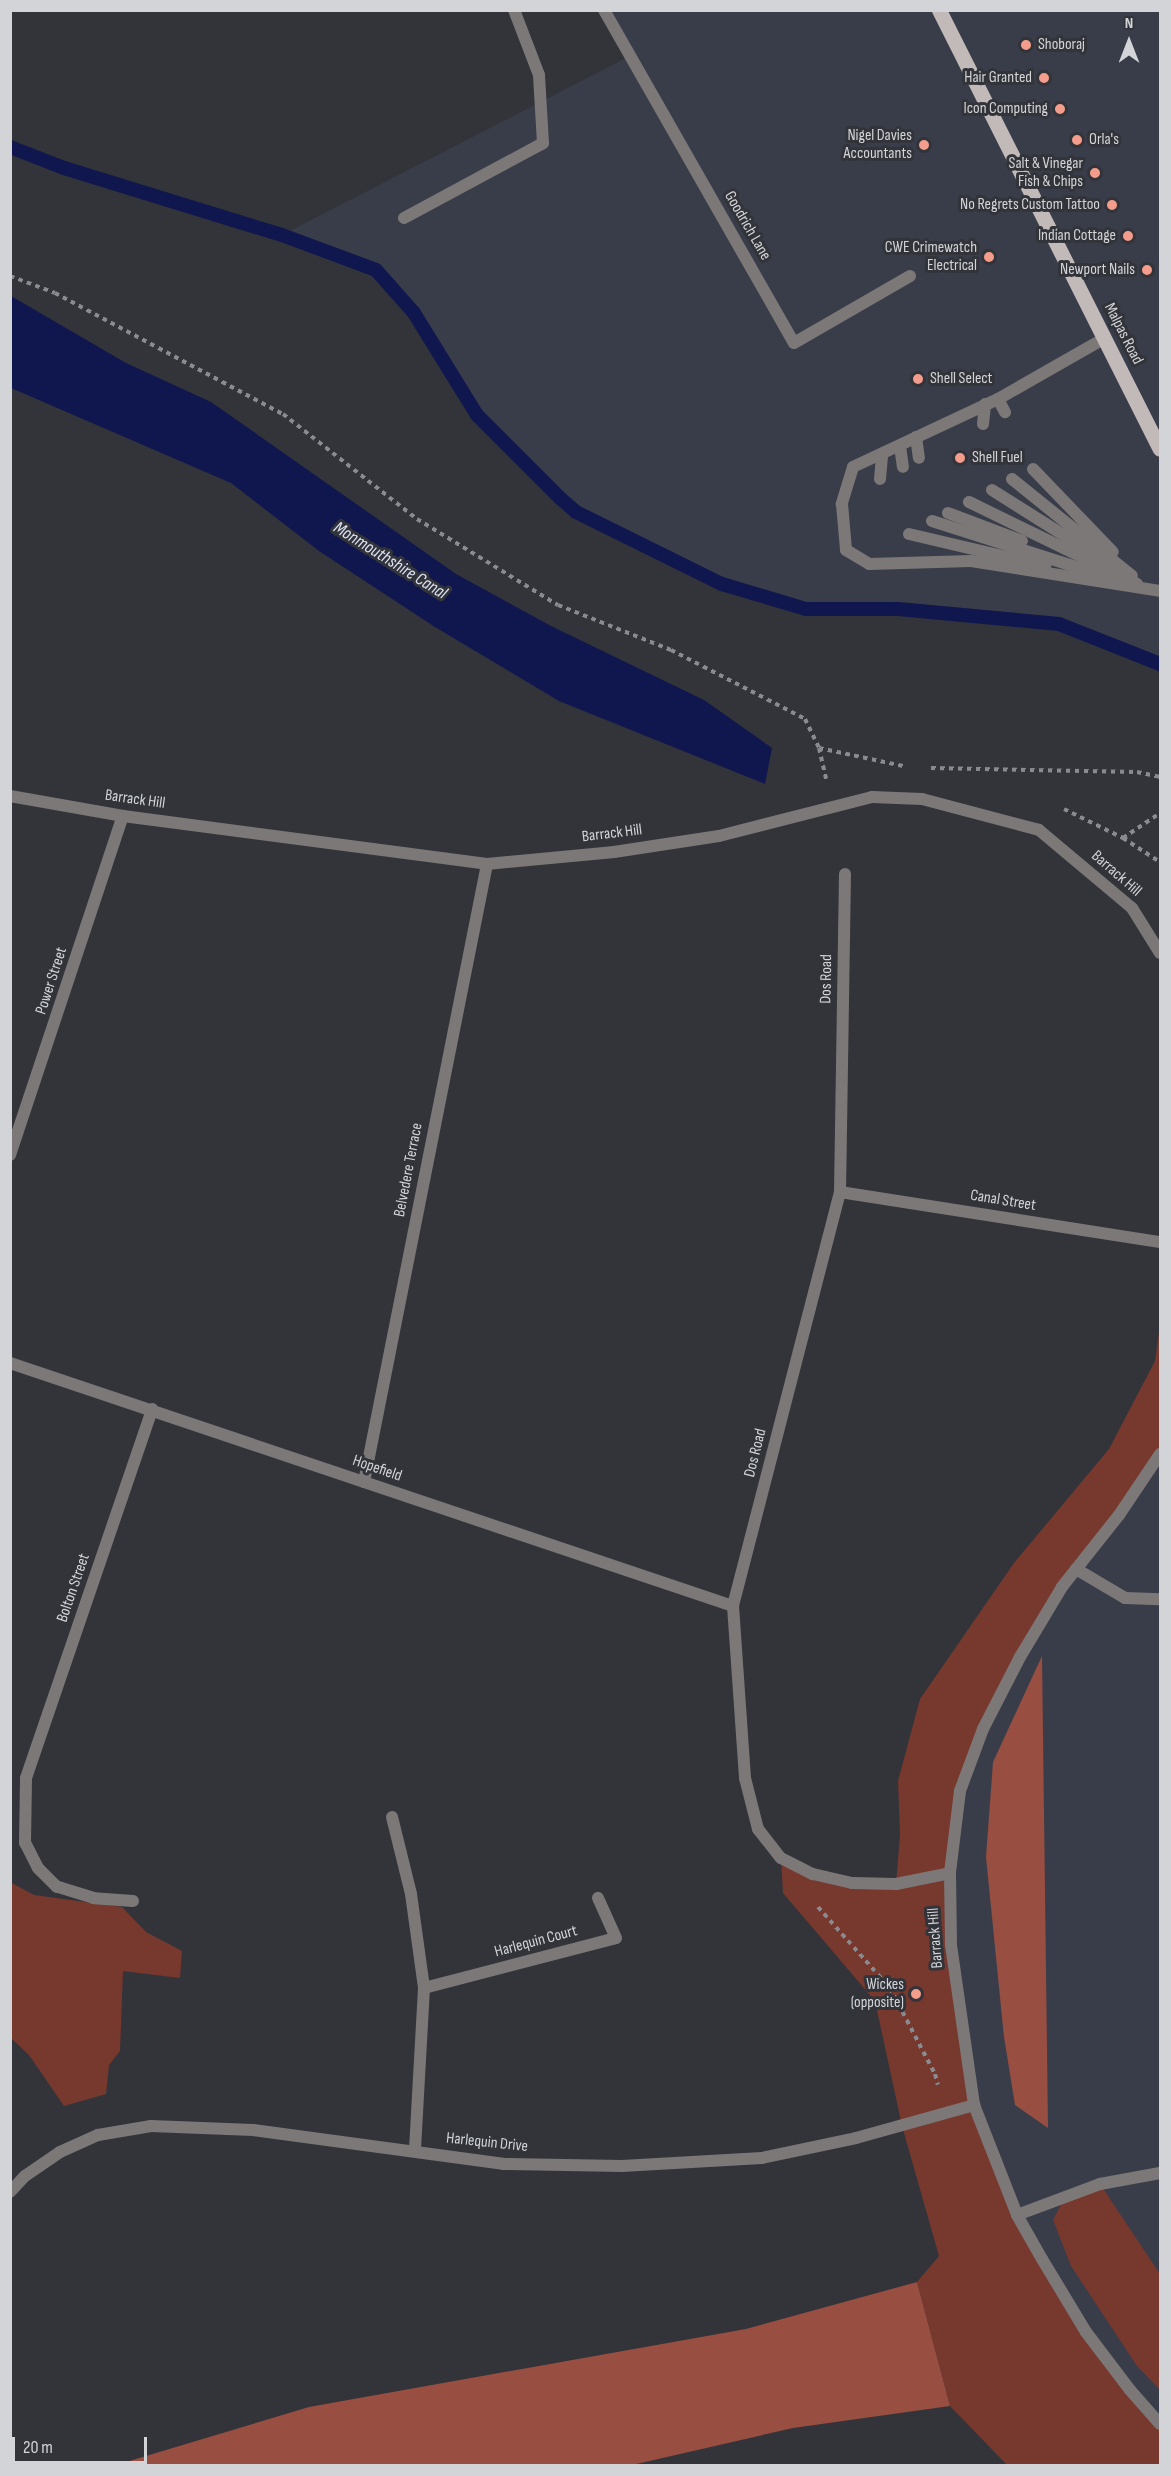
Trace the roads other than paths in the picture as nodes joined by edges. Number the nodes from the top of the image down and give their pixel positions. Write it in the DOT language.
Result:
graph roads {
  1 [pos="514,10"];
  2 [pos="604,10"];
  3 [pos="939,10"];
  4 [pos="404,218"];
  5 [pos="910,276"];
  6 [pos="1105,338"];
  7 [pos="998,399"];
  8 [pos="985,404"];
  9 [pos="1005,412"];
  10 [pos="983,424"];
  11 [pos="916,437"];
  12 [pos="900,446"];
  13 [pos="1161,449"];
  14 [pos="882,454"];
  15 [pos="919,458"];
  16 [pos="903,467"];
  17 [pos="1033,469"];
  18 [pos="880,479"];
  19 [pos="1012,480"];
  20 [pos="992,490"];
  21 [pos="969,502"];
  22 [pos="948,513"];
  23 [pos="932,521"];
  24 [pos="909,534"];
  25 [pos="1155,590"];
  26 [pos="10,796"];
  27 [pos="123,816"];
  28 [pos="486,864"];
  29 [pos="845,874"];
  30 [pos="1161,953"];
  31 [pos="10,1155"];
  32 [pos="840,1192"];
  33 [pos="1161,1242"];
  34 [pos="10,1363"];
  35 [pos="152,1409"];
  36 [pos="1161,1454"];
  37 [pos="364,1482"];
  38 [pos="1076,1569"];
  39 [pos="1161,1599"];
  40 [pos="733,1606"];
  41 [pos="393,1817"];
  42 [pos="950,1873"];
  43 [pos="598,1899"];
  44 [pos="133,1901"];
  45 [pos="423,1988"];
  46 [pos="974,2105"];
  47 [pos="415,2151"];
  48 [pos="1161,2173"];
  49 [pos="10,2192"];
  50 [pos="1017,2216"];
  51 [pos="1161,2424"];
  1 -- 4 [label="street"];
  2 -- 5 [label="street, Goodrich Lane"];
  3 -- 6 [label="main road, Malpas Road"];
  6 -- 7 [label="street"];
  6 -- 13 [label="main road, Malpas Road"];
  7 -- 8 [label="street"];
  7 -- 9 [label="street"];
  8 -- 10 [label="street"];
  8 -- 11 [label="street"];
  11 -- 12 [label="street"];
  11 -- 15 [label="street"];
  12 -- 14 [label="street"];
  12 -- 16 [label="street"];
  14 -- 18 [label="street"];
  14 -- 25 [label="street"];
  17 -- 25 [label="street"];
  19 -- 25 [label="street"];
  20 -- 25 [label="street"];
  21 -- 25 [label="street"];
  22 -- 25 [label="street"];
  23 -- 25 [label="street"];
  24 -- 25 [label="street"];
  26 -- 27 [label="street, Barrack Hill"];
  27 -- 28 [label="street, Barrack Hill"];
  27 -- 31 [label="street, Power Street"];
  28 -- 30 [label="street, Barrack Hill"];
  28 -- 37 [label="street, Belvedere Terrace"];
  29 -- 32 [label="street, Dos Road"];
  32 -- 33 [label="street, Canal Street"];
  32 -- 40 [label="street, Dos Road"];
  34 -- 35 [label="street, Hopefield"];
  35 -- 37 [label="street, Hopefield"];
  35 -- 44 [label="street, Bolton Street"];
  36 -- 38 [label="street, Barrack Hill"];
  37 -- 40 [label="street, Hopefield"];
  38 -- 39 [label="street"];
  38 -- 42 [label="street, Barrack Hill"];
  40 -- 42 [label="street, Dos Road"];
  41 -- 45 [label="street"];
  42 -- 46 [label="street, Barrack Hill"];
  43 -- 45 [label="street, Harlequin Court"];
  45 -- 47 [label="street"];
  46 -- 47 [label="street, Harlequin Drive"];
  46 -- 50 [label="street, Barrack Hill"];
  47 -- 49 [label="street, Harlequin Drive"];
  48 -- 50 [label="street"];
  50 -- 51 [label="street, Barrack Hill"];
}
